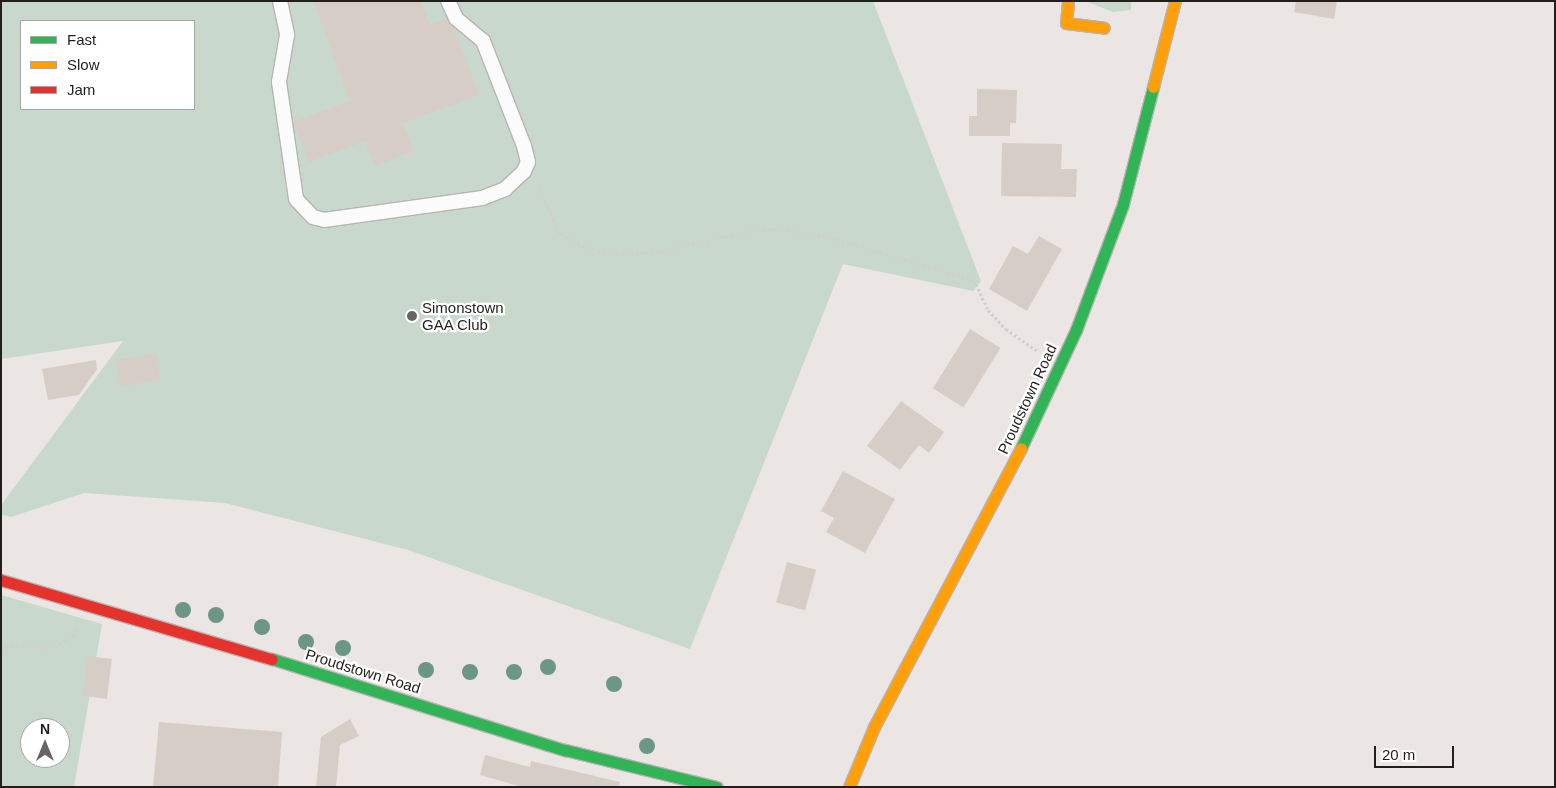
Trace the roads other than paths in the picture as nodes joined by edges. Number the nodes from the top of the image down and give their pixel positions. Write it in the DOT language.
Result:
graph roads {
  1 [pos="280,1"];
  2 [pos="448,1"];
  3 [pos="1068,1"];
  4 [pos="1175,1"];
  5 [pos="1104,28"];
  6 [pos="1,580"];
  7 [pos="717,787"];
  8 [pos="849,787"];
  1 -- 2 [label="lane"];
  3 -- 5 [label="main road"];
  4 -- 8 [label="main road, Proudstown Road"];
  6 -- 7 [label="main road, Proudstown Road"];
}
